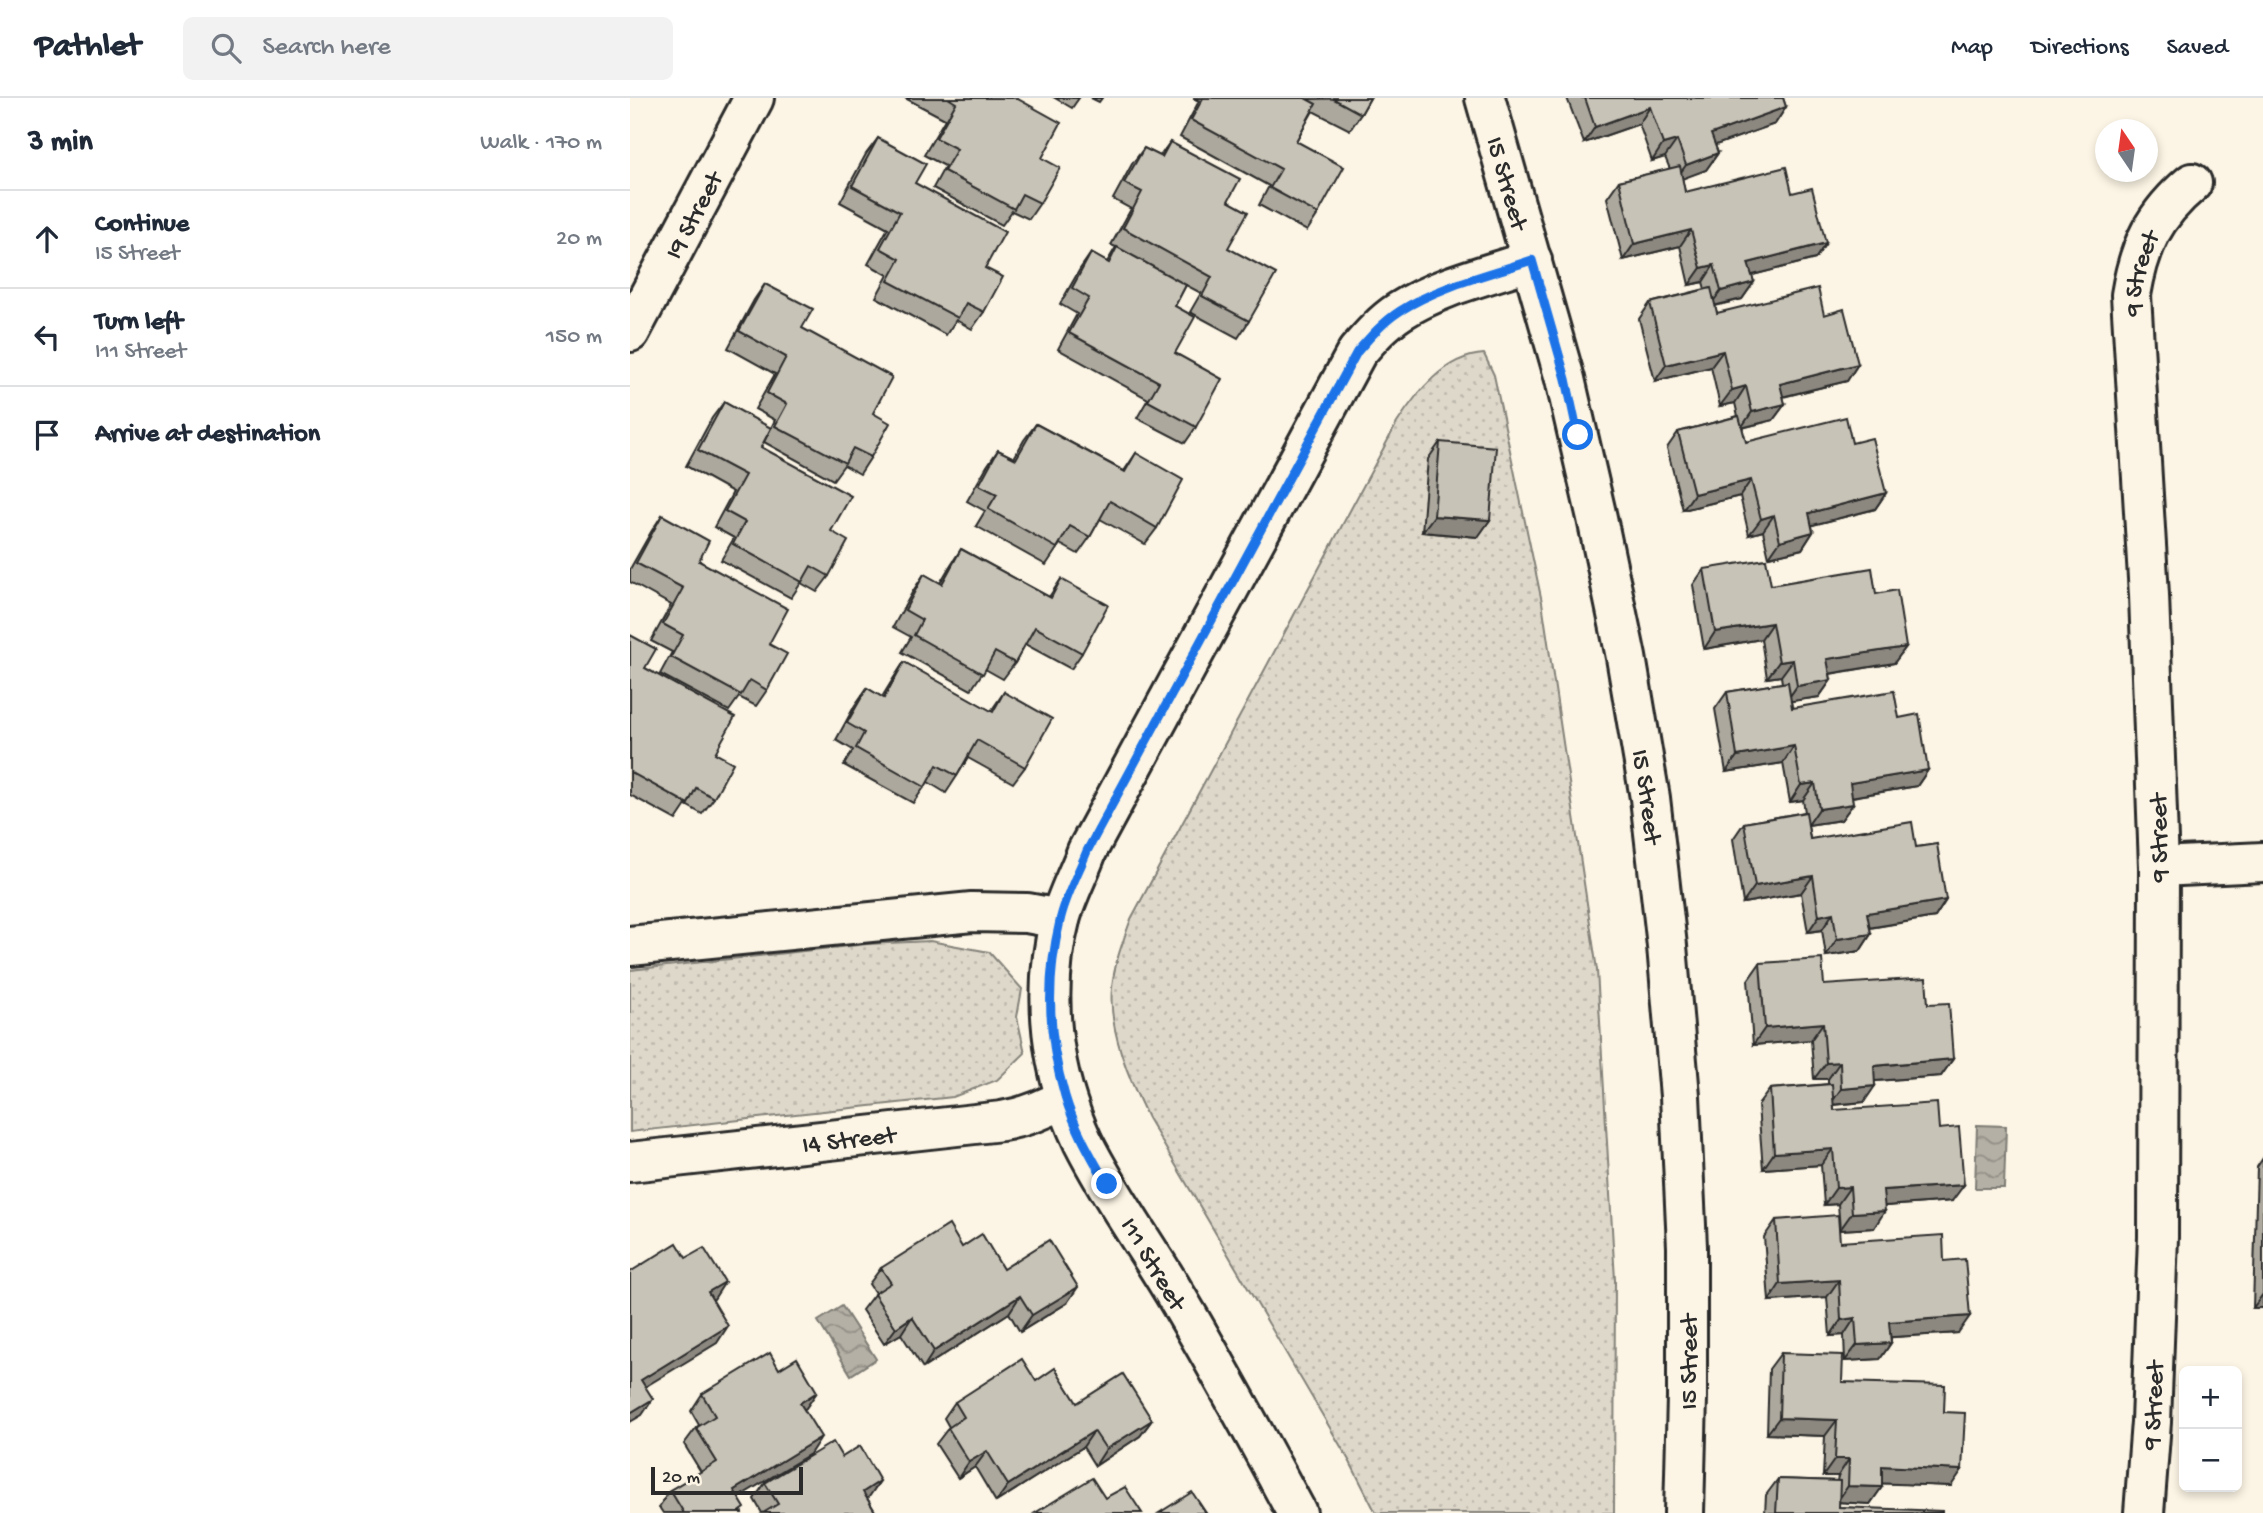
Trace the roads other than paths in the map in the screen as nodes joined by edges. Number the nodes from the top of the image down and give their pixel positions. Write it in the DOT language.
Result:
graph roads {
  1 [pos="754,98"];
  2 [pos="1485,98"];
  3 [pos="2192,183"];
  4 [pos="1532,260"];
  5 [pos="630,332"];
  6 [pos="2263,862"];
  7 [pos="2159,867"];
  8 [pos="1060,919"];
  9 [pos="630,946"];
  10 [pos="1065,1098"];
  11 [pos="630,1162"];
  12 [pos="1297,1513"];
  13 [pos="1684,1513"];
  14 [pos="2144,1513"];
  1 -- 5 [label="street, I9 Street"];
  2 -- 4 [label="street, I5 Street"];
  3 -- 7 [label="street, 9 Street"];
  4 -- 8 [label="street, I11 Street"];
  4 -- 13 [label="street, I5 Street"];
  6 -- 7 [label="street"];
  7 -- 14 [label="street, 9 Street"];
  8 -- 9 [label="street"];
  8 -- 10 [label="street, I11 Street"];
  10 -- 11 [label="street, I4 Street"];
  10 -- 12 [label="street, I11 Street"];
}
